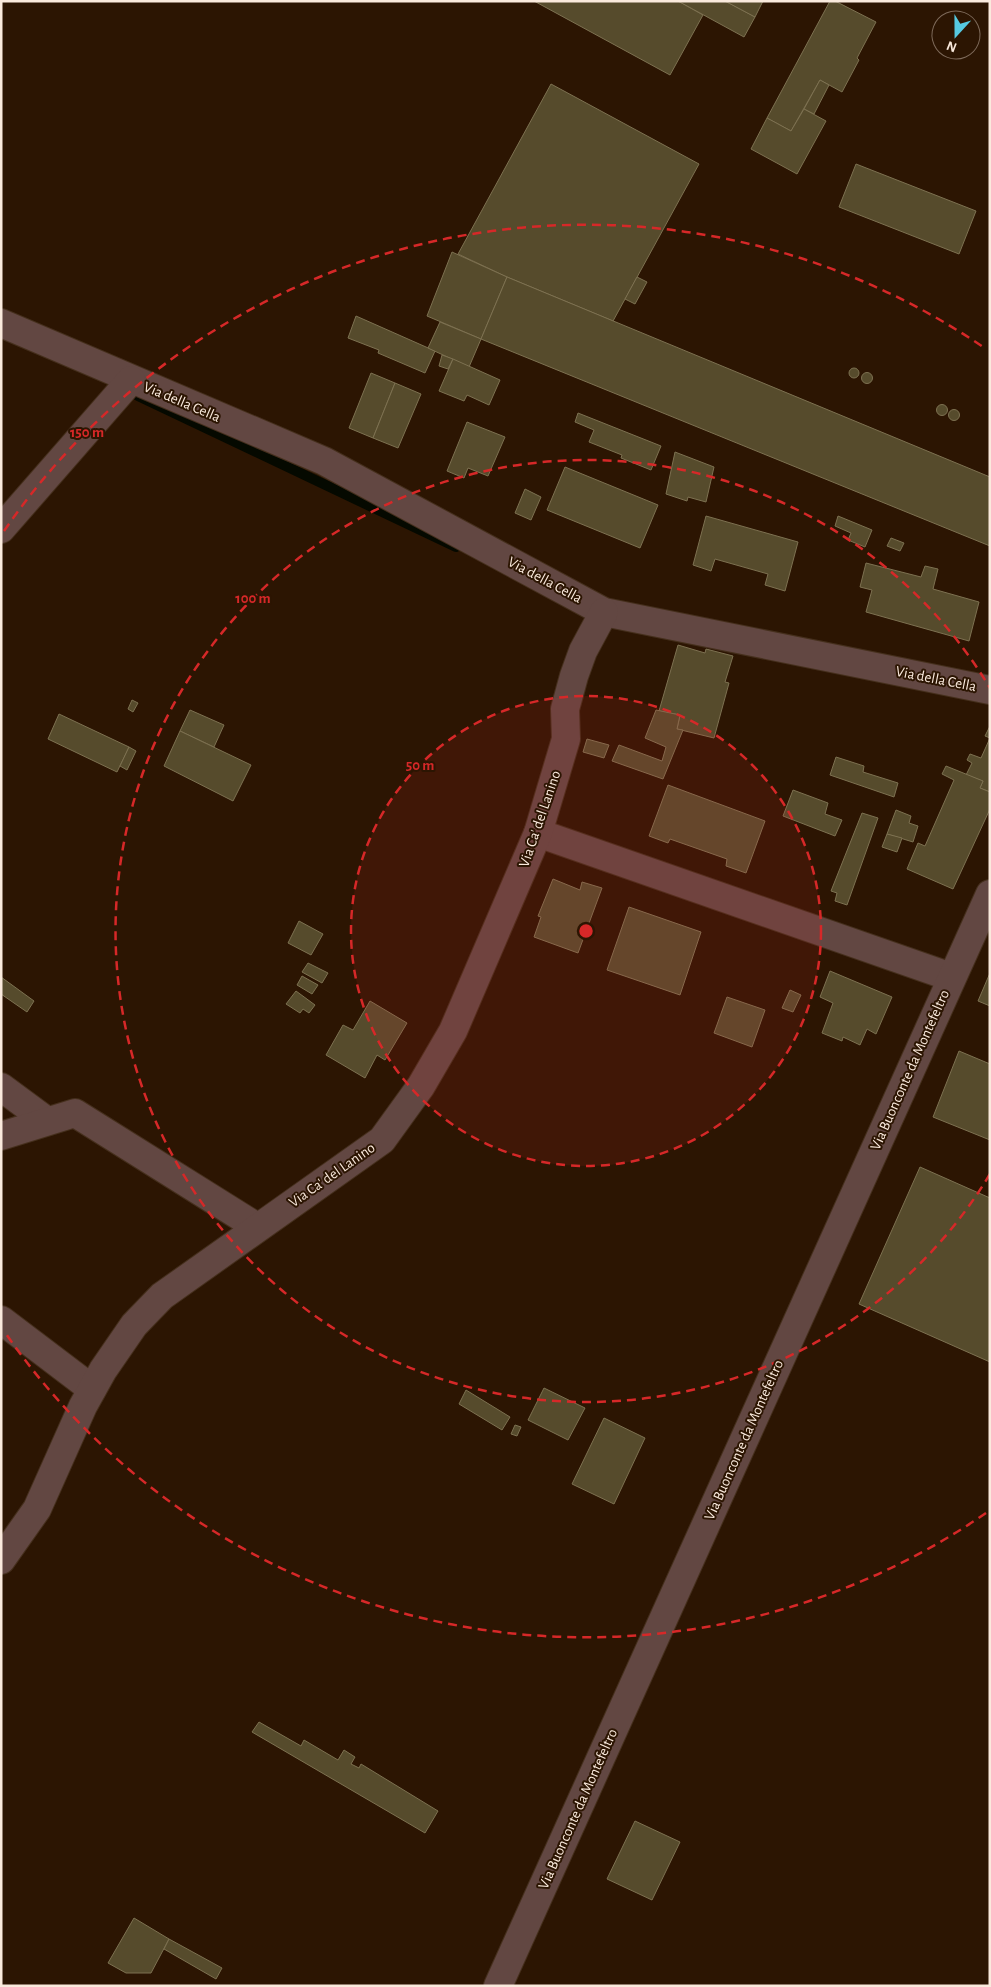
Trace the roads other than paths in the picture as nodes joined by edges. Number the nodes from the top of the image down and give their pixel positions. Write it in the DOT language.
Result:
graph roads {
  1 [pos="1,323"];
  2 [pos="132,380"];
  3 [pos="1,529"];
  4 [pos="604,612"];
  5 [pos="990,690"];
  6 [pos="538,833"];
  7 [pos="990,894"];
  8 [pos="952,977"];
  9 [pos="1,1087"];
  10 [pos="48,1121"];
  11 [pos="1,1136"];
  12 [pos="257,1227"];
  13 [pos="1,1320"];
  14 [pos="92,1389"];
  15 [pos="1,1560"];
  16 [pos="498,1986"];
  1 -- 2 [label="street, Via della Cella"];
  2 -- 3 [label="street, Via della Cella"];
  2 -- 4 [label="street, Via della Cella"];
  4 -- 5 [label="street, Via della Cella"];
  4 -- 6 [label="street, Via Ca' del Lanino"];
  6 -- 8 [label="street"];
  6 -- 12 [label="street, Via Ca' del Lanino"];
  7 -- 8 [label="street, Via Buonconte da Montefeltro"];
  8 -- 16 [label="street, Via Buonconte da Montefeltro"];
  9 -- 10 [label="street"];
  10 -- 11 [label="street"];
  10 -- 12 [label="street"];
  12 -- 14 [label="street, Via Ca' del Lanino"];
  13 -- 14 [label="street"];
  14 -- 15 [label="street, Via Ca' del Lanino"];
}
